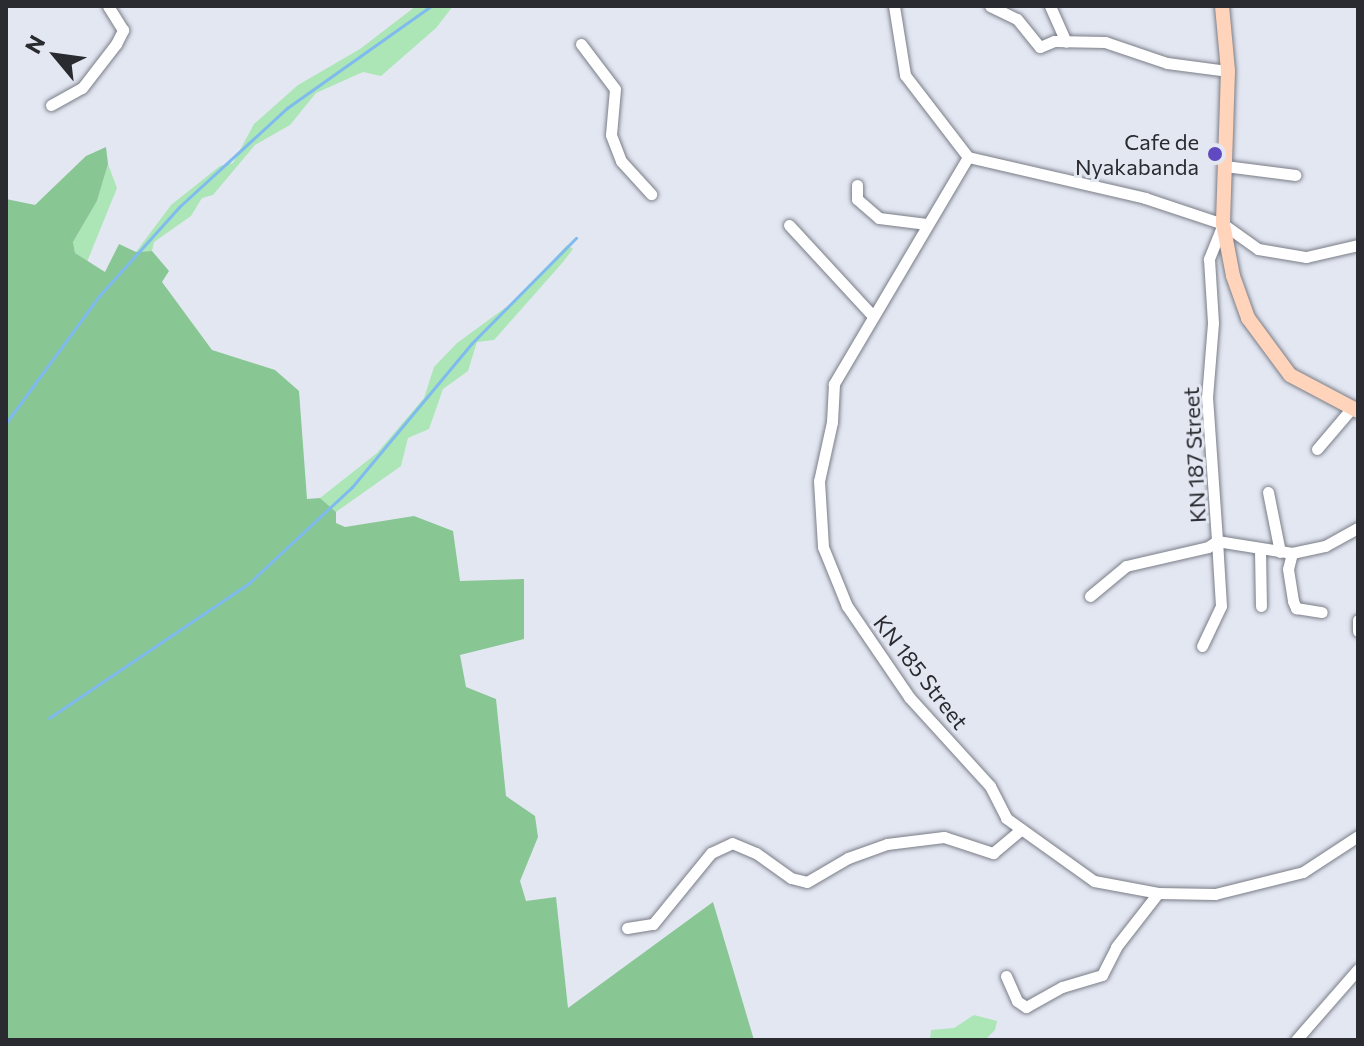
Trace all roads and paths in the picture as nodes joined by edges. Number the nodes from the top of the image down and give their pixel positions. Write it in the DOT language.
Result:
graph roads {
  1 [pos="108,6"];
  2 [pos="894,6"];
  3 [pos="990,6"];
  4 [pos="1050,6"];
  5 [pos="1222,6"];
  6 [pos="1066,42"];
  7 [pos="581,44"];
  8 [pos="1228,71"];
  9 [pos="51,105"];
  10 [pos="968,157"];
  11 [pos="1225,166"];
  12 [pos="1295,175"];
  13 [pos="857,185"];
  14 [pos="651,194"];
  15 [pos="927,224"];
  16 [pos="1223,224"];
  17 [pos="789,225"];
  18 [pos="1358,245"];
  19 [pos="871,314"];
  20 [pos="1354,410"];
  21 [pos="1317,449"];
  22 [pos="1268,492"];
  23 [pos="1358,528"];
  24 [pos="1217,541"];
  25 [pos="1260,550"];
  26 [pos="1286,552"];
  27 [pos="1090,596"];
  28 [pos="1261,606"];
  29 [pos="1322,612"];
  30 [pos="1358,620"];
  31 [pos="1358,631"];
  32 [pos="1202,646"];
  33 [pos="1020,830"];
  34 [pos="1358,836"];
  35 [pos="1158,893"];
  36 [pos="627,928"];
  37 [pos="1358,969"];
  38 [pos="1006,976"];
  39 [pos="1296,1040"];
  1 -- 9 [label="street"];
  2 -- 10 [label="street"];
  3 -- 6 [label="street"];
  4 -- 6 [label="street"];
  5 -- 8 [label="main road"];
  6 -- 8 [label="street"];
  7 -- 14 [label="street"];
  8 -- 11 [label="main road"];
  10 -- 15 [label="street, KN 185 Street"];
  10 -- 16 [label="street"];
  11 -- 12 [label="street"];
  11 -- 16 [label="main road"];
  13 -- 15 [label="street"];
  15 -- 19 [label="street, KN 185 Street"];
  16 -- 18 [label="street"];
  16 -- 20 [label="main road"];
  16 -- 24 [label="street, KN 187 Street"];
  17 -- 19 [label="street"];
  19 -- 33 [label="street, KN 185 Street"];
  20 -- 21 [label="street"];
  22 -- 26 [label="street"];
  23 -- 26 [label="street, KN 187 Street"];
  24 -- 25 [label="street, KN 187 Street"];
  24 -- 27 [label="street"];
  24 -- 32 [label="street"];
  25 -- 26 [label="street, KN 187 Street"];
  25 -- 28 [label="street"];
  26 -- 29 [label="street"];
  30 -- 31 [label="street"];
  33 -- 35 [label="street, KN 185 Street"];
  33 -- 36 [label="street"];
  34 -- 35 [label="street, KN 185 Street"];
  35 -- 38 [label="street"];
  37 -- 39 [label="street"];
}
